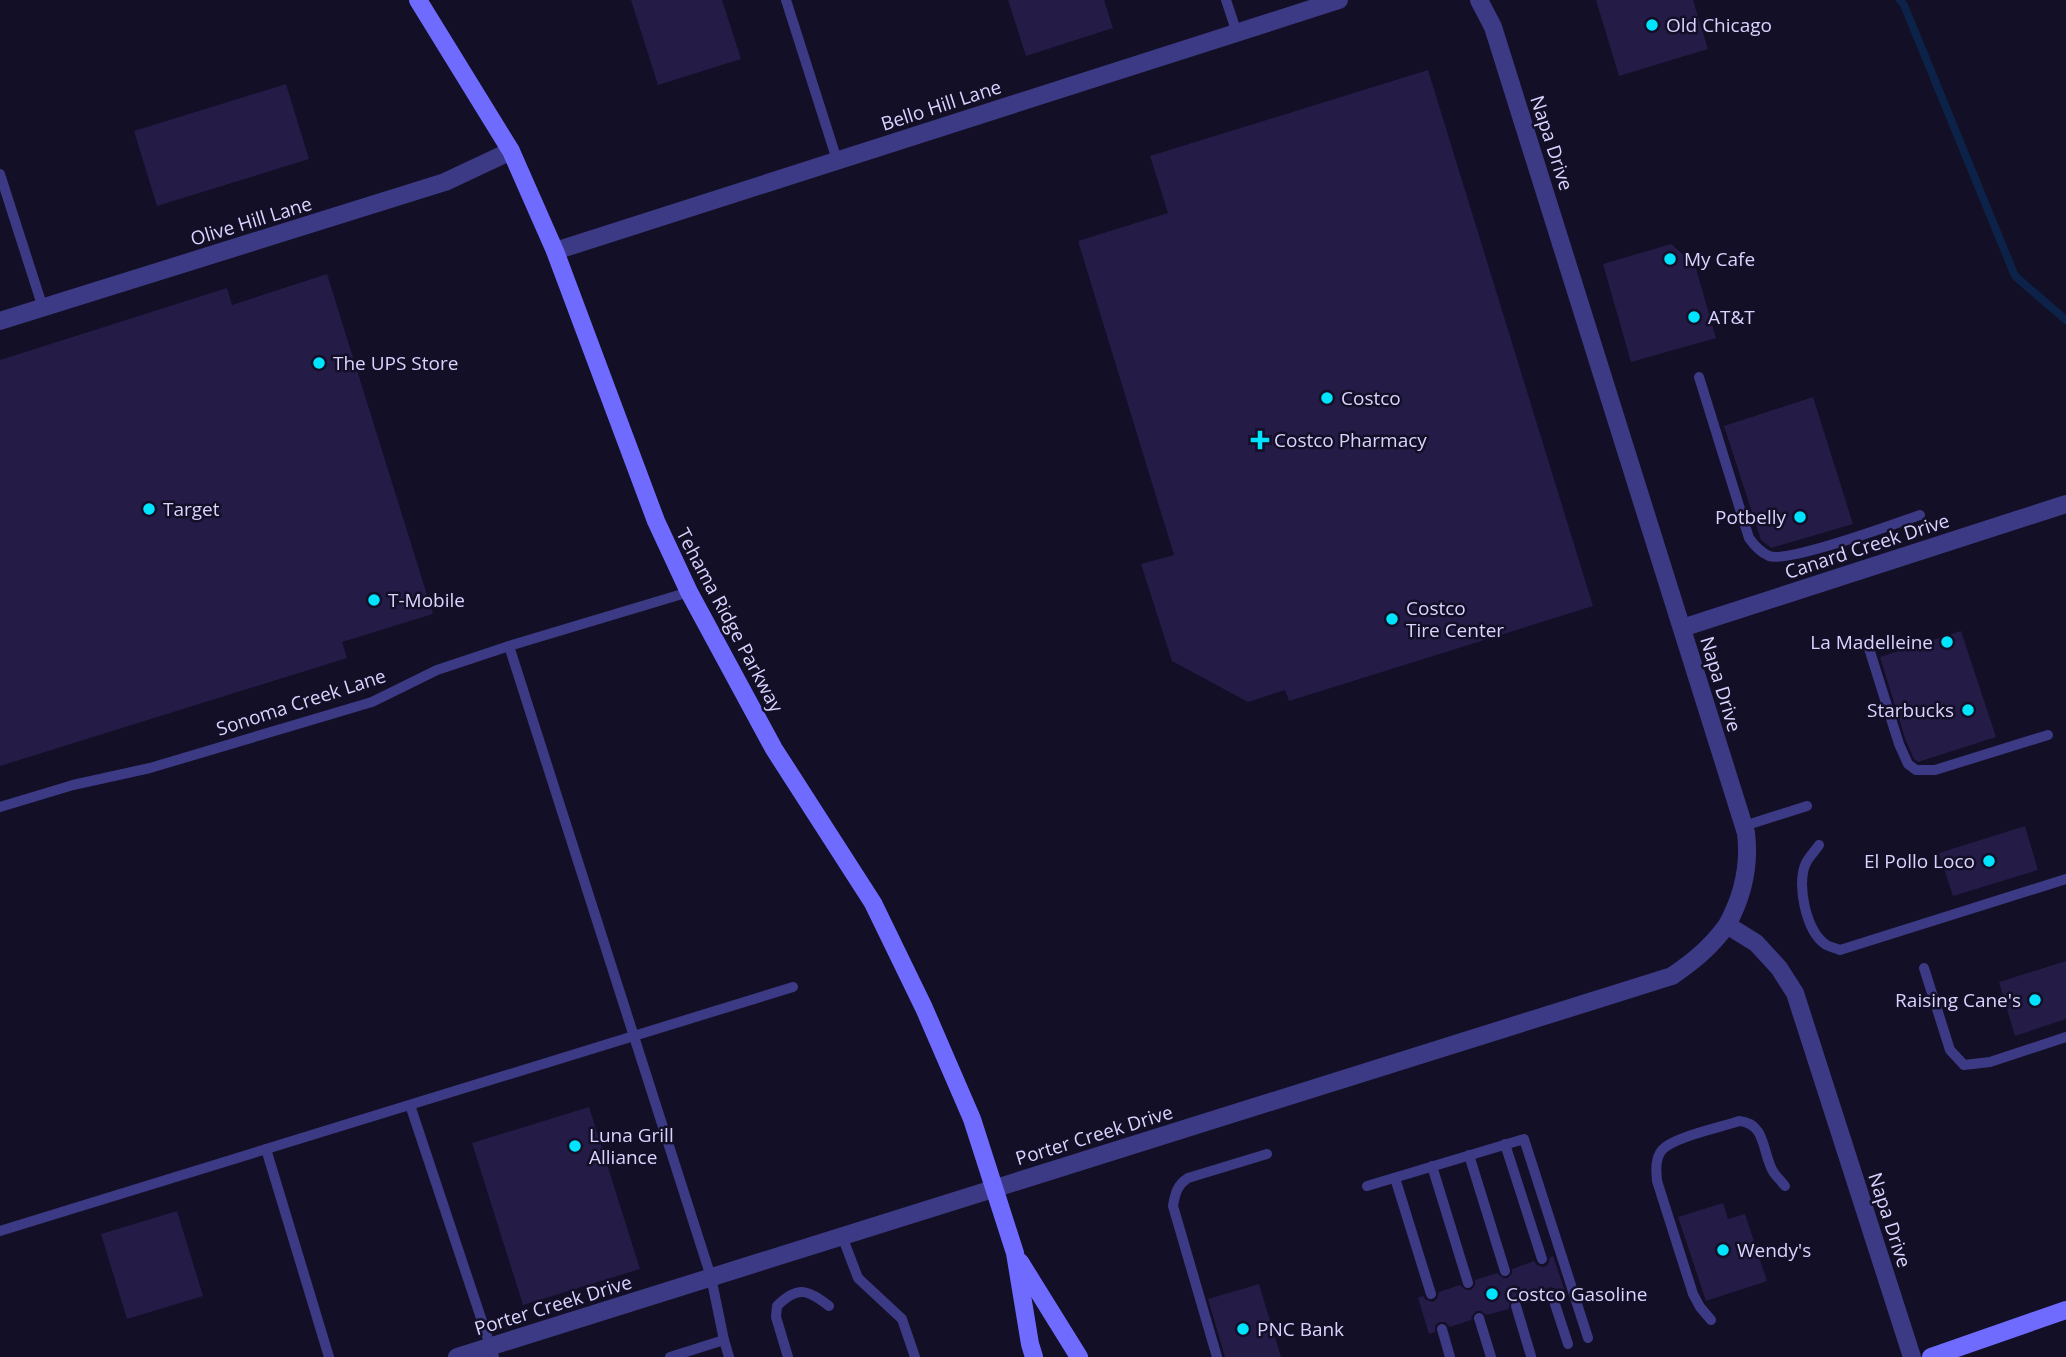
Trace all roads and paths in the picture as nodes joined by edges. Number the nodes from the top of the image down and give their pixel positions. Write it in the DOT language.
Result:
graph roads {
  1 [pos="418,0"];
  2 [pos="786,0"];
  3 [pos="1226,0"];
  4 [pos="1339,0"];
  5 [pos="1479,0"];
  6 [pos="1237,33"];
  7 [pos="511,151"];
  8 [pos="837,160"];
  9 [pos="0,174"];
  10 [pos="555,251"];
  11 [pos="43,308"];
  12 [pos="0,321"];
  13 [pos="1699,377"];
  14 [pos="2066,504"];
  15 [pos="1920,515"];
  16 [pos="689,592"];
  17 [pos="1682,628"];
  18 [pos="1867,642"];
  19 [pos="509,646"];
  20 [pos="2048,735"];
  21 [pos="1807,806"];
  22 [pos="0,807"];
  23 [pos="1744,826"];
  24 [pos="1819,845"];
  25 [pos="2066,879"];
  26 [pos="1727,925"];
  27 [pos="1924,968"];
  28 [pos="793,987"];
  29 [pos="634,1036"];
  30 [pos="2066,1037"];
  31 [pos="410,1105"];
  32 [pos="1505,1144"];
  33 [pos="266,1149"];
  34 [pos="1268,1154"];
  35 [pos="1469,1155"];
  36 [pos="1432,1166"];
  37 [pos="1395,1178"];
  38 [pos="1785,1185"];
  39 [pos="1367,1186"];
  40 [pos="994,1188"];
  41 [pos="0,1231"];
  42 [pos="842,1236"];
  43 [pos="1015,1253"];
  44 [pos="1542,1259"];
  45 [pos="1505,1271"];
  46 [pos="711,1277"];
  47 [pos="1468,1283"];
  48 [pos="1431,1294"];
  49 [pos="1552,1295"];
  50 [pos="829,1306"];
  51 [pos="1516,1306"];
  52 [pos="2066,1310"];
  53 [pos="1479,1318"];
  54 [pos="1711,1320"];
  55 [pos="1442,1329"];
  56 [pos="1588,1338"];
  57 [pos="724,1339"];
  58 [pos="1568,1345"];
  59 [pos="492,1352"];
  60 [pos="684,1355"];
  61 [pos="1531,1356"];
  62 [pos="329,1357"];
  63 [pos="457,1357"];
  64 [pos="670,1357"];
  65 [pos="729,1357"];
  66 [pos="788,1357"];
  67 [pos="915,1357"];
  68 [pos="1034,1357"];
  69 [pos="1079,1357"];
  70 [pos="1217,1357"];
  71 [pos="1450,1357"];
  72 [pos="1491,1357"];
  73 [pos="1912,1357"];
  74 [pos="1931,1357"];
  1 -- 7 [label="street, Tehama Ridge Parkway"];
  2 -- 8 [label="lane"];
  3 -- 6 [label="lane"];
  4 -- 6 [label="street, Bello Hill Lane"];
  5 -- 17 [label="street, Napa Drive"];
  6 -- 8 [label="street, Bello Hill Lane"];
  7 -- 10 [label="street, Tehama Ridge Parkway"];
  7 -- 11 [label="street, Olive Hill Lane"];
  8 -- 10 [label="street, Bello Hill Lane"];
  9 -- 11 [label="lane"];
  10 -- 16 [label="street, Tehama Ridge Parkway"];
  11 -- 12 [label="street, Olive Hill Lane"];
  13 -- 15 [label="lane"];
  14 -- 17 [label="street, Canard Creek Drive"];
  16 -- 19 [label="lane, Sonoma Creek Lane"];
  16 -- 40 [label="street, Tehama Ridge Parkway"];
  17 -- 23 [label="street, Napa Drive"];
  18 -- 20 [label="lane"];
  19 -- 22 [label="lane, Sonoma Creek Lane"];
  19 -- 29 [label="lane"];
  21 -- 23 [label="lane"];
  23 -- 26 [label="street, Napa Drive"];
  24 -- 25 [label="lane"];
  26 -- 40 [label="street, Porter Creek Drive"];
  26 -- 73 [label="street, Napa Drive"];
  27 -- 30 [label="lane"];
  28 -- 29 [label="lane"];
  29 -- 31 [label="lane"];
  29 -- 46 [label="lane"];
  31 -- 33 [label="lane"];
  31 -- 59 [label="lane"];
  32 -- 35 [label="lane"];
  32 -- 44 [label="lane"];
  32 -- 56 [label="lane"];
  33 -- 41 [label="lane"];
  33 -- 62 [label="lane"];
  34 -- 70 [label="lane"];
  35 -- 36 [label="lane"];
  35 -- 45 [label="lane"];
  36 -- 37 [label="lane"];
  36 -- 47 [label="lane"];
  37 -- 39 [label="lane"];
  37 -- 48 [label="lane"];
  38 -- 54 [label="lane"];
  40 -- 42 [label="street, Porter Creek Drive"];
  40 -- 43 [label="street, Tehama Ridge Parkway"];
  42 -- 46 [label="street, Porter Creek Drive"];
  42 -- 67 [label="lane"];
  43 -- 68 [label="street, Tehama Ridge Parkway"];
  43 -- 69 [label="street, Tehama Ridge Parkway"];
  46 -- 57 [label="lane"];
  46 -- 59 [label="street, Porter Creek Drive"];
  49 -- 58 [label="lane"];
  50 -- 66 [label="lane"];
  51 -- 61 [label="lane"];
  52 -- 74 [label="street"];
  53 -- 72 [label="lane"];
  55 -- 71 [label="lane"];
  57 -- 60 [label="lane"];
  57 -- 65 [label="lane"];
  59 -- 63 [label="street, Porter Creek Drive"];
  60 -- 64 [label="lane"];
}
